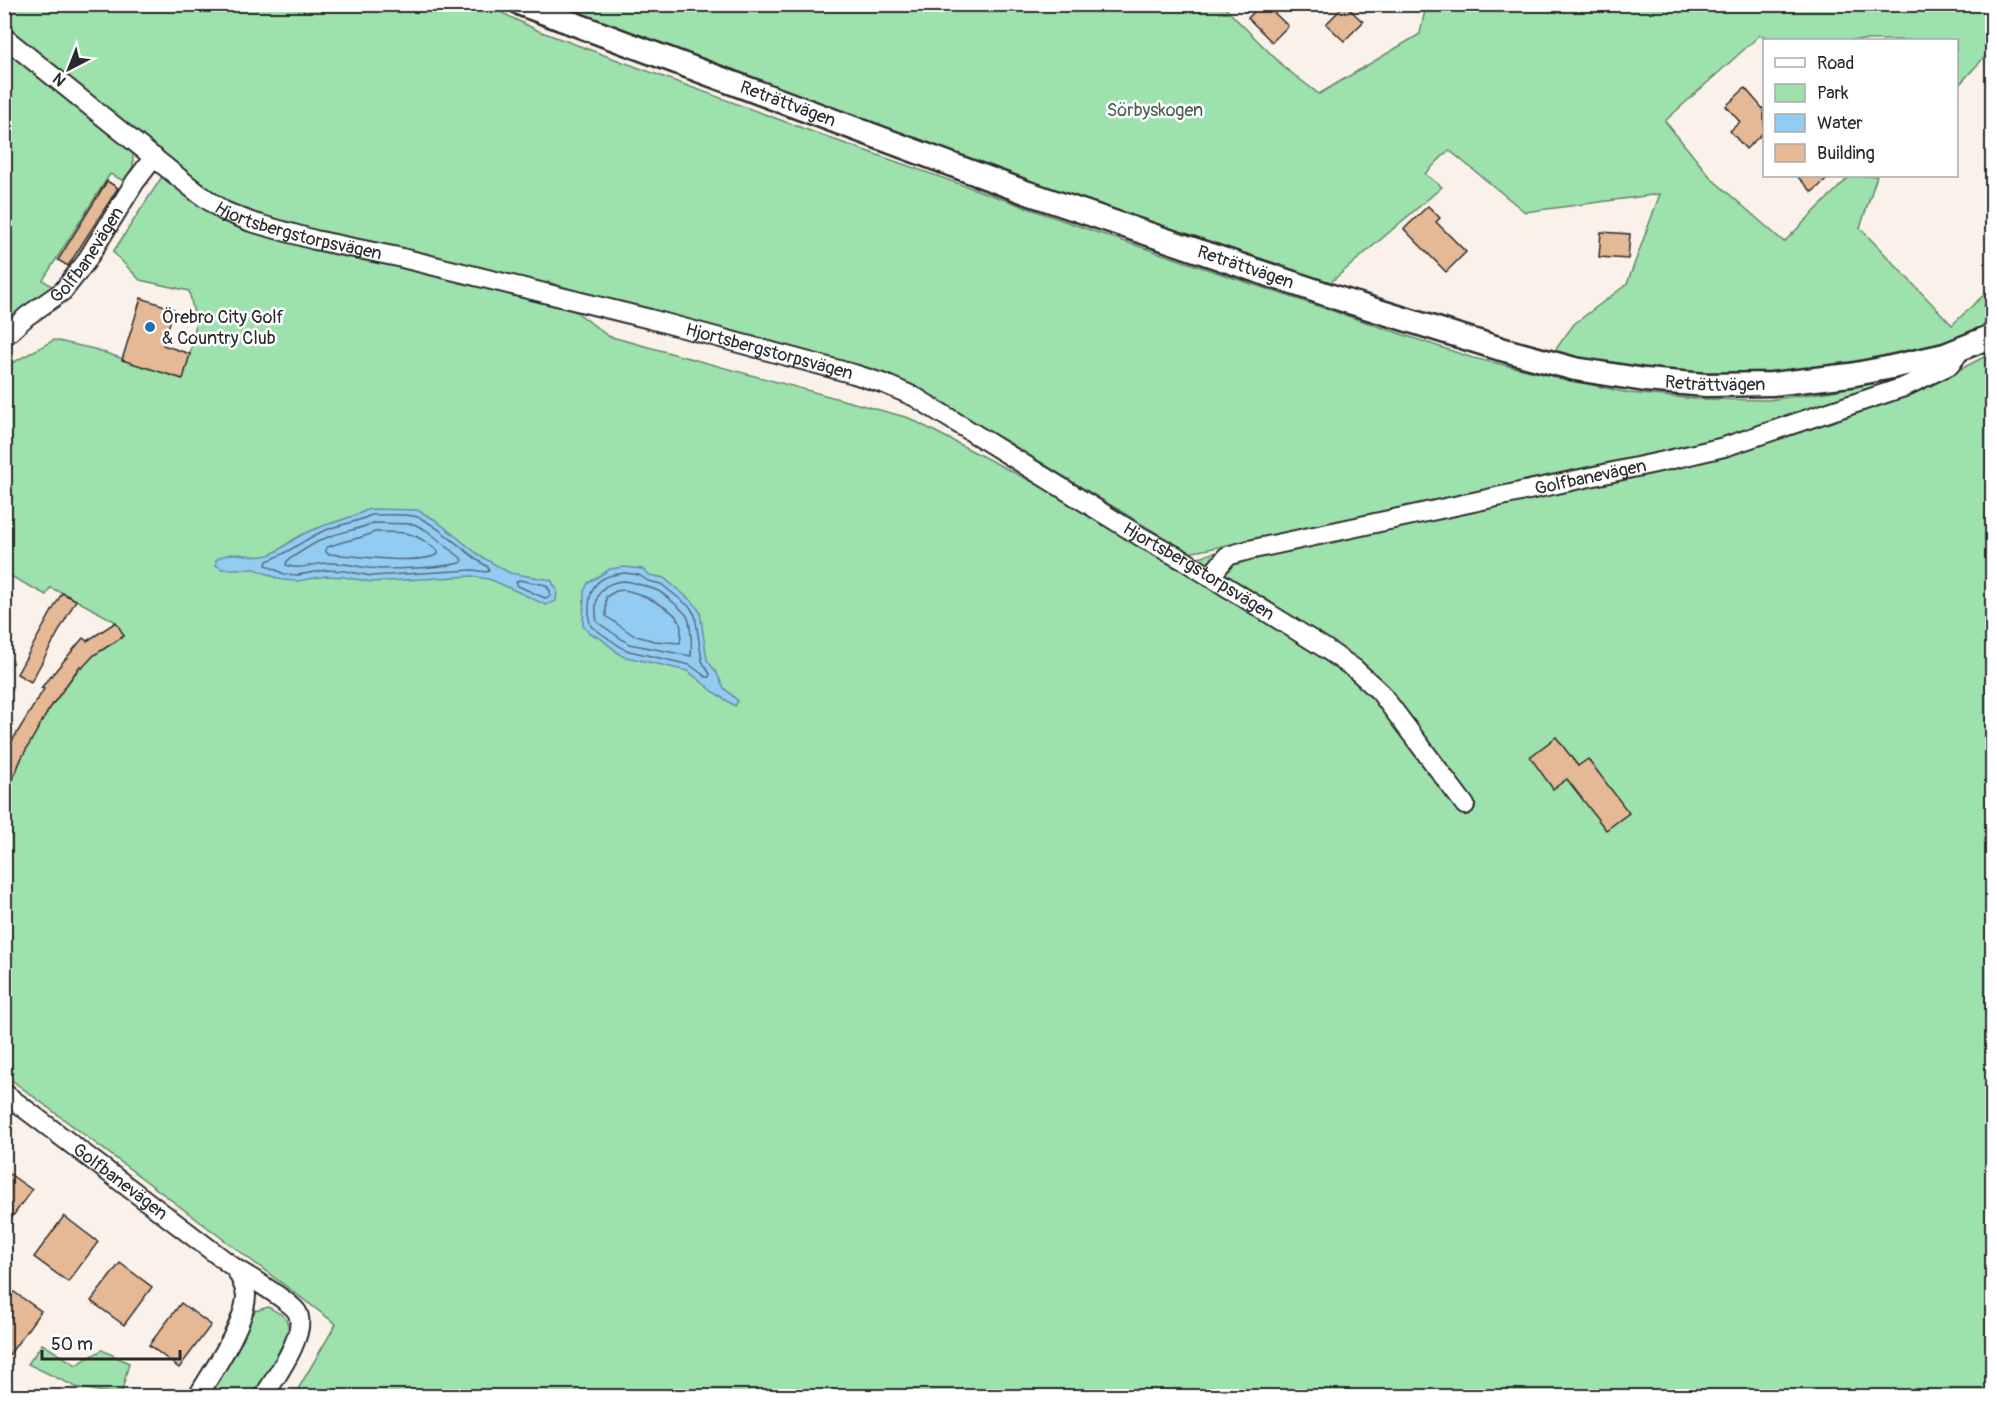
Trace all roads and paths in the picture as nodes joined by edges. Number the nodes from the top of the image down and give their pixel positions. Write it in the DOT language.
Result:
graph roads {
  1 [pos="521,4"];
  2 [pos="4,37"];
  3 [pos="154,157"];
  4 [pos="1992,336"];
  5 [pos="4,337"];
  6 [pos="1962,348"];
  7 [pos="1210,577"];
  8 [pos="1465,805"];
  9 [pos="4,1093"];
  10 [pos="236,1269"];
  11 [pos="277,1296"];
  12 [pos="244,1311"];
  13 [pos="198,1396"];
  14 [pos="264,1396"];
  1 -- 6 [label="street, Reträttvägen"];
  2 -- 3 [label="street, Hjortsbergstorpsvägen"];
  3 -- 5 [label="street, Golfbanevägen"];
  3 -- 7 [label="street, Hjortsbergstorpsvägen"];
  4 -- 6 [label="street, Reträttvägen"];
  6 -- 7 [label="street, Golfbanevägen"];
  7 -- 8 [label="street, Hjortsbergstorpsvägen"];
  9 -- 10 [label="street, Golfbanevägen"];
  10 -- 11 [label="street, Golfbanevägen"];
  10 -- 12 [label="street"];
  11 -- 12 [label="street"];
  11 -- 14 [label="street, Golfbanevägen"];
  12 -- 13 [label="street"];
}
